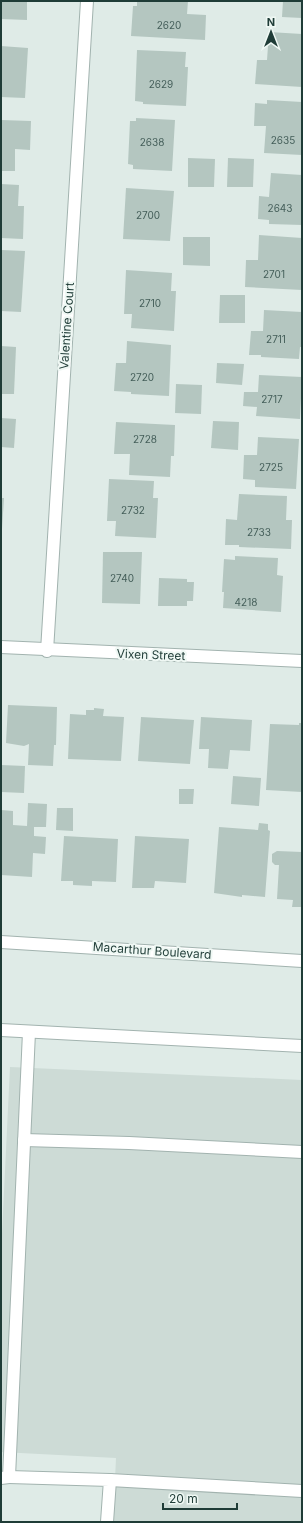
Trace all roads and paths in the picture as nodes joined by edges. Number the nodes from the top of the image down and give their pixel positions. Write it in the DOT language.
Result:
graph roads {
  1 [pos="87,1"];
  2 [pos="1,648"];
  3 [pos="47,650"];
  4 [pos="302,661"];
  5 [pos="1,942"];
  6 [pos="302,961"];
  7 [pos="1,1030"];
  8 [pos="30,1032"];
  9 [pos="302,1046"];
  10 [pos="24,1140"];
  11 [pos="302,1152"];
  12 [pos="5,1478"];
  13 [pos="110,1480"];
  14 [pos="302,1490"];
  15 [pos="107,1522"];
  1 -- 3 [label="street, Valentine Court"];
  2 -- 3 [label="street, Vixen Street"];
  3 -- 4 [label="street, Vixen Street"];
  5 -- 6 [label="street, Macarthur Boulevard"];
  7 -- 8 [label="street"];
  8 -- 9 [label="street"];
  8 -- 10 [label="street"];
  10 -- 11 [label="street"];
  10 -- 12 [label="street"];
  12 -- 13 [label="street"];
  13 -- 14 [label="street"];
  13 -- 15 [label="street"];
}
